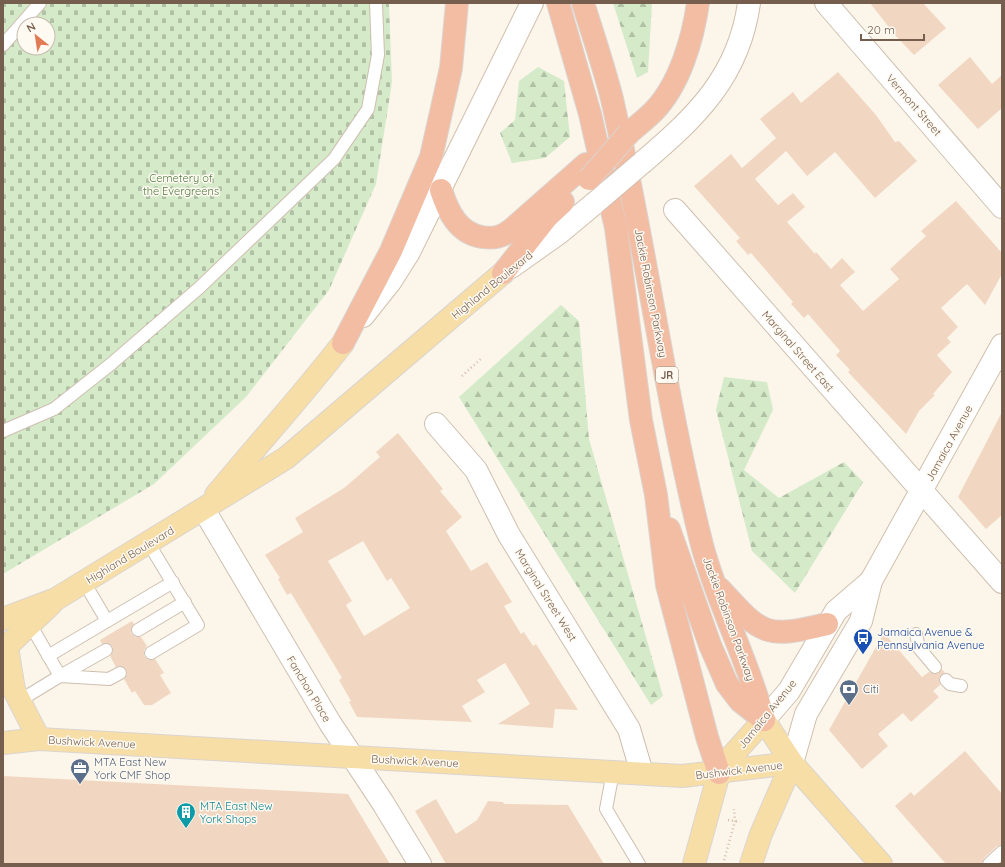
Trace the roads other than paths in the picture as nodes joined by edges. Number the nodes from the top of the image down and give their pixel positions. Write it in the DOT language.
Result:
graph roads {
  1 [pos="40,3"];
  2 [pos="376,3"];
  3 [pos="457,3"];
  4 [pos="532,3"];
  5 [pos="558,3"];
  6 [pos="583,3"];
  7 [pos="698,3"];
  8 [pos="749,3"];
  9 [pos="826,3"];
  10 [pos="3,45"];
  11 [pos="441,190"];
  12 [pos="1002,207"];
  13 [pos="675,210"];
  14 [pos="548,219"];
  15 [pos="503,273"];
  16 [pos="343,343"];
  17 [pos="1002,345"];
  18 [pos="436,424"];
  19 [pos="3,431"];
  20 [pos="922,492"];
  21 [pos="656,495"];
  22 [pos="204,510"];
  23 [pos="149,544"];
  24 [pos="713,581"];
  25 [pos="871,581"];
  26 [pos="84,582"];
  27 [pos="173,582"];
  28 [pos="1002,582"];
  29 [pos="56,599"];
  30 [pos="185,602"];
  31 [pos="3,619"];
  32 [pos="107,621"];
  33 [pos="30,624"];
  34 [pos="827,624"];
  35 [pos="138,630"];
  36 [pos="916,634"];
  37 [pos="5,648"];
  38 [pos="106,650"];
  39 [pos="151,653"];
  40 [pos="48,656"];
  41 [pos="935,667"];
  42 [pos="120,673"];
  43 [pos="60,676"];
  44 [pos="946,680"];
  45 [pos="961,686"];
  46 [pos="19,701"];
  47 [pos="764,720"];
  48 [pos="3,729"];
  49 [pos="39,739"];
  50 [pos="3,743"];
  51 [pos="353,758"];
  52 [pos="792,763"];
  53 [pos="613,772"];
  54 [pos="642,773"];
  55 [pos="719,773"];
  56 [pos="1002,852"];
  57 [pos="420,864"];
  58 [pos="639,864"];
  59 [pos="694,864"];
  60 [pos="751,864"];
  61 [pos="881,864"];
  62 [pos="989,864"];
  1 -- 10 [label="lane"];
  2 -- 19 [label="lane"];
  3 -- 16 [label="highway"];
  4 -- 11 [label="street, Highland Boulevard"];
  5 -- 21 [label="highway, Jackie Robinson Parkway"];
  6 -- 24 [label="highway, Jackie Robinson Parkway / JR"];
  7 -- 14 [label="highway, bridge"];
  8 -- 14 [label="street, bridge"];
  9 -- 12 [label="street, Vermont Street"];
  11 -- 14 [label="highway"];
  11 -- 16 [label="street, Highland Boulevard"];
  13 -- 20 [label="street, Marginal Street East"];
  14 -- 15 [label="highway"];
  15 -- 22 [label="main road, Highland Boulevard"];
  16 -- 22 [label="main road, Highland Boulevard"];
  17 -- 20 [label="street, Jamaica Avenue"];
  18 -- 54 [label="street, Marginal Street West"];
  20 -- 25 [label="street, Jamaica Avenue"];
  20 -- 28 [label="street, Marginal Street East"];
  21 -- 47 [label="highway"];
  21 -- 55 [label="highway"];
  22 -- 23 [label="main road, Highland Boulevard"];
  22 -- 51 [label="street, Fanchon Place"];
  23 -- 26 [label="main road, Highland Boulevard"];
  23 -- 27 [label="lane"];
  24 -- 34 [label="highway"];
  24 -- 47 [label="highway, Jackie Robinson Parkway / JR"];
  25 -- 34 [label="street, Jamaica Avenue"];
  25 -- 52 [label="street, Jamaica Avenue"];
  26 -- 29 [label="main road, Highland Boulevard"];
  26 -- 32 [label="lane"];
  27 -- 30 [label="lane"];
  27 -- 32 [label="lane"];
  29 -- 31 [label="main road, Highland Boulevard"];
  29 -- 33 [label="main road, Highland Boulevard"];
  30 -- 35 [label="lane"];
  30 -- 39 [label="lane"];
  32 -- 40 [label="lane"];
  33 -- 37 [label="main road, Highland Boulevard"];
  33 -- 40 [label="lane"];
  34 -- 47 [label="street, Jamaica Avenue"];
  36 -- 41 [label="lane"];
  37 -- 46 [label="main road"];
  38 -- 43 [label="lane"];
  40 -- 43 [label="lane"];
  42 -- 43 [label="lane"];
  43 -- 46 [label="lane"];
  44 -- 45 [label="lane"];
  46 -- 49 [label="main road"];
  47 -- 52 [label="main road"];
  47 -- 55 [label="main road, Jamaica Avenue"];
  48 -- 49 [label="main road, Bushwick Avenue"];
  49 -- 50 [label="main road, Bushwick Avenue"];
  49 -- 51 [label="main road, Bushwick Avenue"];
  51 -- 53 [label="main road, Bushwick Avenue"];
  51 -- 57 [label="street, Fanchon Place"];
  52 -- 55 [label="main road, Bushwick Avenue"];
  52 -- 60 [label="main road, Jamaica Avenue"];
  52 -- 61 [label="main road"];
  53 -- 54 [label="main road, Bushwick Avenue"];
  53 -- 58 [label="lane"];
  54 -- 55 [label="main road, Bushwick Avenue"];
  55 -- 59 [label="main road, Jamaica Avenue"];
  56 -- 62 [label="lane"];
}
